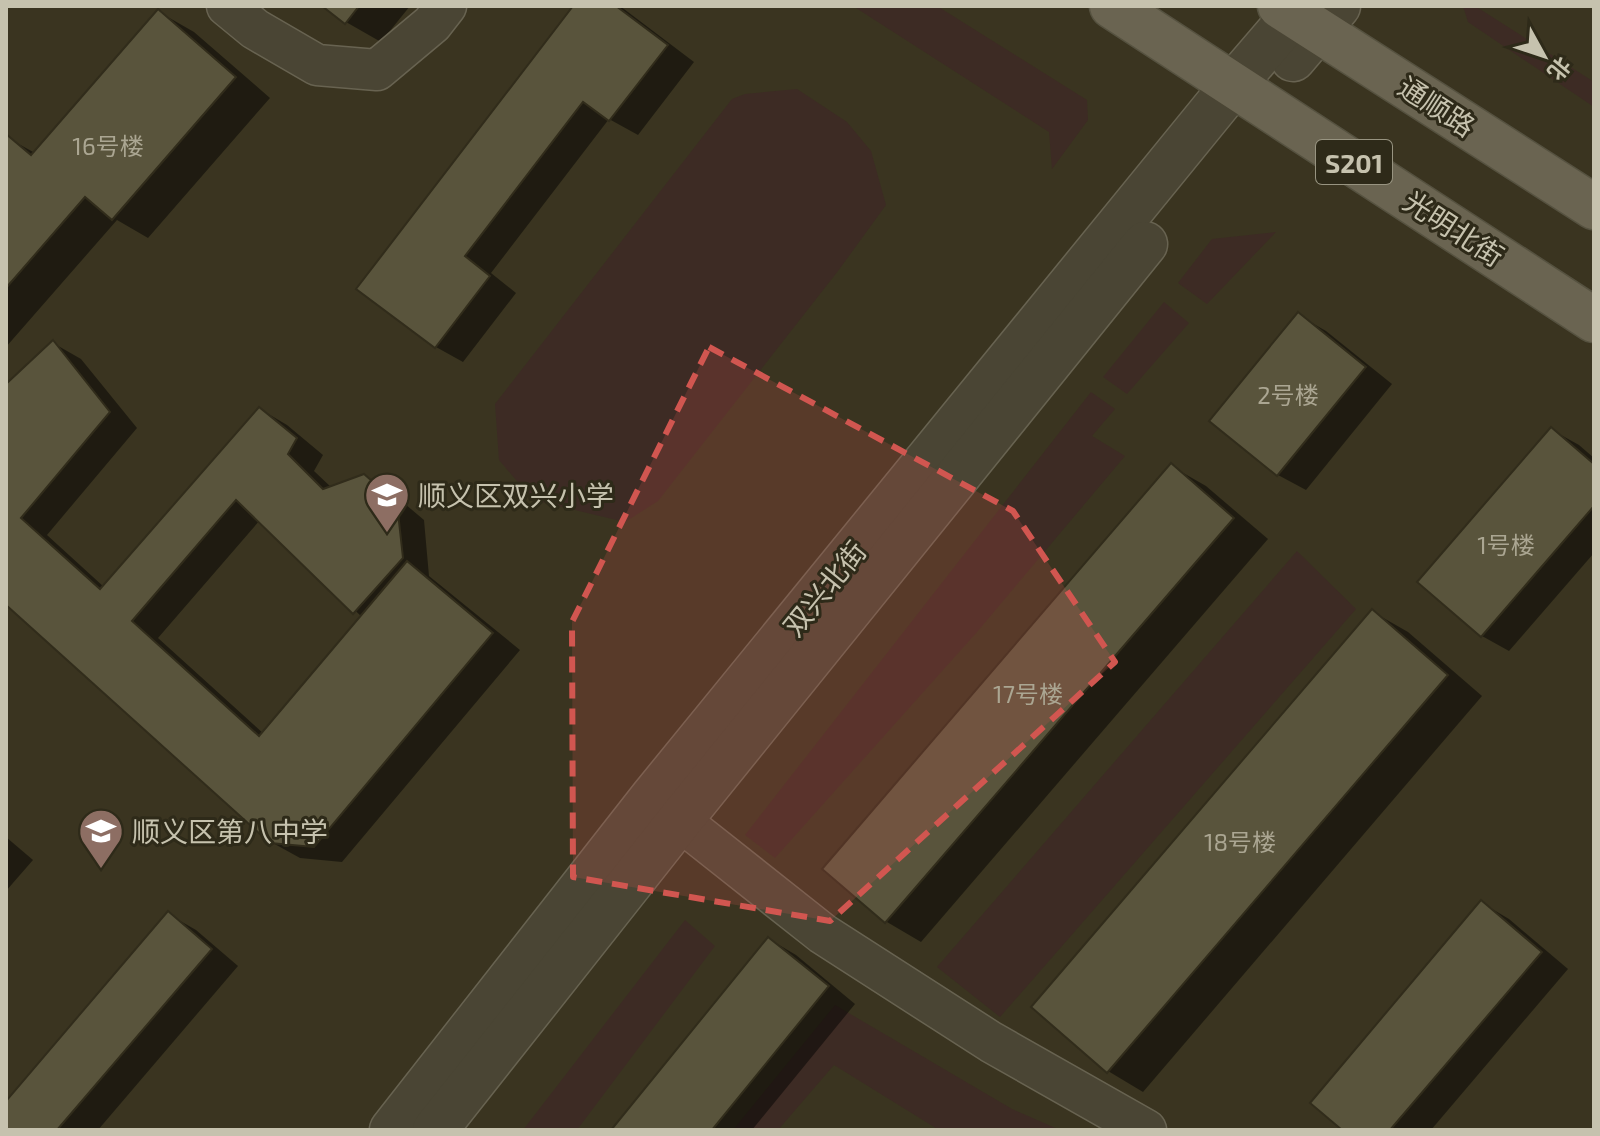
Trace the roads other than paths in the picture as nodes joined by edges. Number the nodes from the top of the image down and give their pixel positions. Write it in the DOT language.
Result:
graph roads {
  1 [pos="227,6"];
  2 [pos="446,6"];
  3 [pos="1112,6"];
  4 [pos="1306,13"];
  5 [pos="1246,92"];
  6 [pos="1594,207"];
  7 [pos="1594,320"];
  8 [pos="666,809"];
  9 [pos="392,1130"];
  10 [pos="435,1130"];
  11 [pos="1146,1130"];
  1 -- 2 [label="street"];
  3 -- 5 [label="main road, 光明北街 / S201"];
  4 -- 5 [label="street, 双兴北街"];
  4 -- 6 [label="main road, 通顺路"];
  5 -- 7 [label="main road, 光明北街 / S201"];
  5 -- 8 [label="street, 双兴北街"];
  8 -- 9 [label="street, 双兴北街"];
  8 -- 10 [label="street, 双兴北街"];
  8 -- 11 [label="street"];
}
